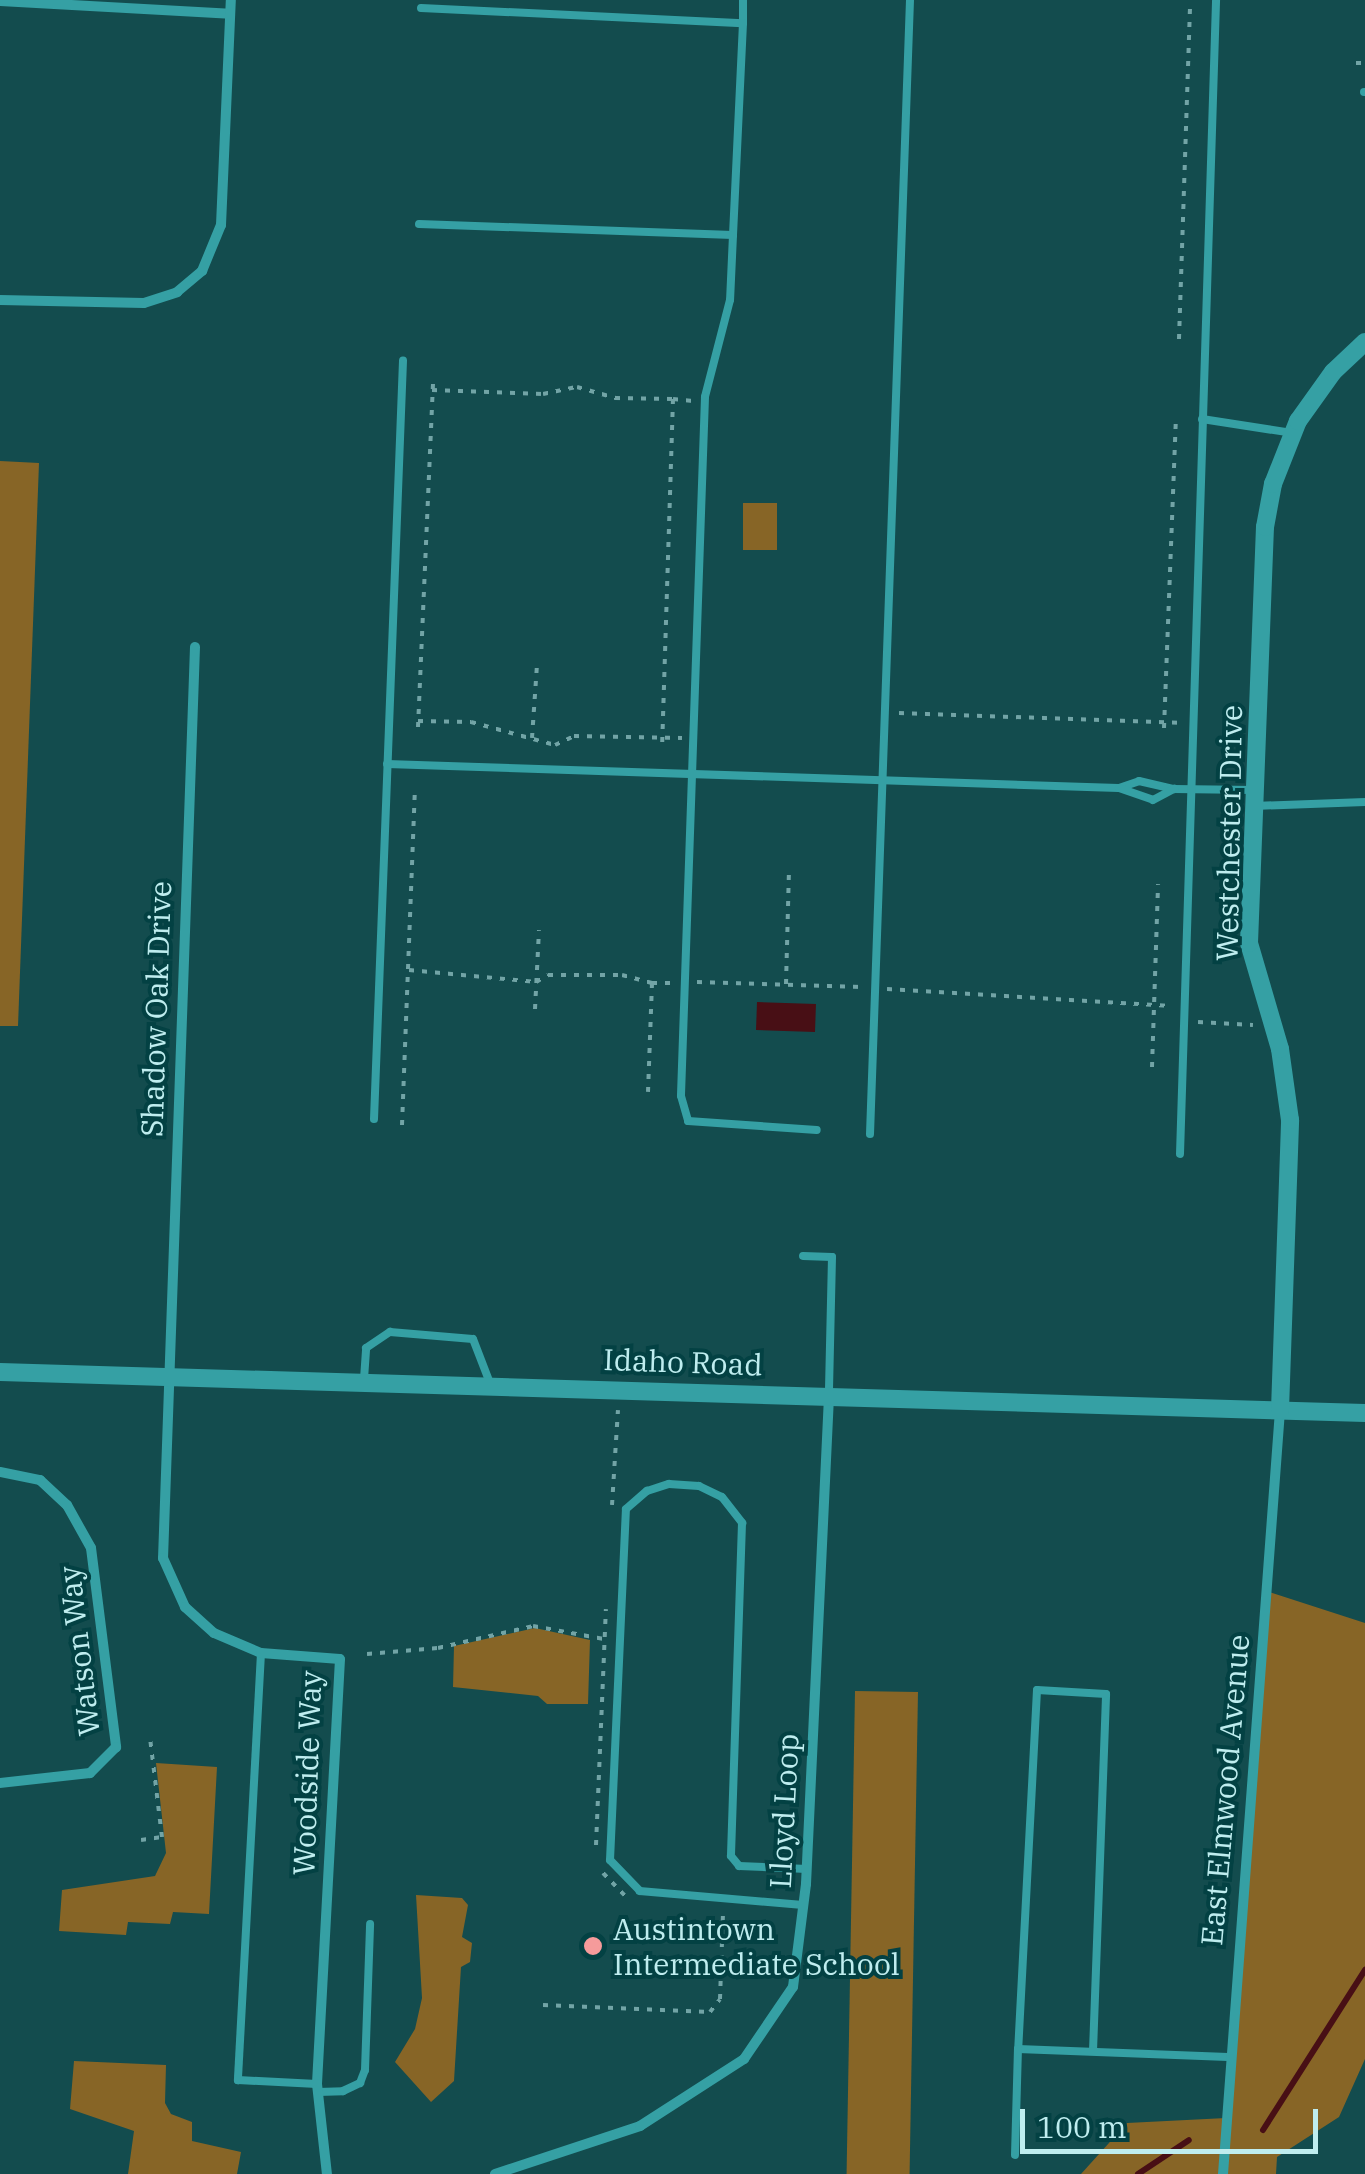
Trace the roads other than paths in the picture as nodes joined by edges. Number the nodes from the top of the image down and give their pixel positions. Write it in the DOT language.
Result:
graph roads {
  1 [pos="230,0"];
  2 [pos="743,0"];
  3 [pos="910,0"];
  4 [pos="1216,0"];
  5 [pos="0,1"];
  6 [pos="421,8"];
  7 [pos="230,14"];
  8 [pos="743,23"];
  9 [pos="419,224"];
  10 [pos="732,235"];
  11 [pos="0,300"];
  12 [pos="1365,342"];
  13 [pos="403,361"];
  14 [pos="1202,418"];
  15 [pos="1292,433"];
  16 [pos="195,647"];
  17 [pos="387,764"];
  18 [pos="688,774"];
  19 [pos="880,780"];
  20 [pos="1119,788"];
  21 [pos="1174,789"];
  22 [pos="1192,789"];
  23 [pos="1255,798"];
  24 [pos="1365,802"];
  25 [pos="374,1119"];
  26 [pos="817,1130"];
  27 [pos="870,1134"];
  28 [pos="1180,1154"];
  29 [pos="803,1256"];
  30 [pos="0,1372"];
  31 [pos="167,1373"];
  32 [pos="364,1379"];
  33 [pos="490,1383"];
  34 [pos="829,1394"];
  35 [pos="1280,1410"];
  36 [pos="1365,1414"];
  37 [pos="0,1472"];
  38 [pos="260,1654"];
  39 [pos="0,1783"];
  40 [pos="807,1870"];
  41 [pos="804,1905"];
  42 [pos="370,1924"];
  43 [pos="1018,2049"];
  44 [pos="1093,2051"];
  45 [pos="1228,2057"];
  46 [pos="317,2088"];
  47 [pos="1015,2155"];
  48 [pos="328,2174"];
  49 [pos="496,2174"];
  50 [pos="1223,2174"];
  1 -- 7 [label="street"];
  2 -- 8 [label="lane"];
  3 -- 19 [label="lane"];
  4 -- 14 [label="lane"];
  5 -- 7 [label="street"];
  6 -- 8 [label="lane"];
  7 -- 11 [label="street"];
  8 -- 10 [label="lane"];
  9 -- 10 [label="lane"];
  10 -- 18 [label="lane"];
  12 -- 15 [label="street, Westchester Drive"];
  13 -- 17 [label="lane"];
  14 -- 15 [label="lane"];
  14 -- 22 [label="lane"];
  15 -- 23 [label="street, Westchester Drive"];
  16 -- 31 [label="street, Shadow Oak Drive"];
  17 -- 18 [label="lane"];
  17 -- 25 [label="lane"];
  18 -- 19 [label="lane"];
  18 -- 26 [label="lane"];
  19 -- 20 [label="lane"];
  19 -- 27 [label="lane"];
  20 -- 21 [label="lane"];
  20 -- 21 [label="lane"];
  21 -- 22 [label="lane"];
  22 -- 23 [label="lane"];
  22 -- 28 [label="lane"];
  23 -- 24 [label="lane"];
  23 -- 35 [label="street, Westchester Drive"];
  29 -- 34 [label="lane"];
  30 -- 31 [label="street, Idaho Road"];
  31 -- 32 [label="street, Idaho Road"];
  31 -- 38 [label="street, Woodside Way"];
  32 -- 33 [label="street, Idaho Road"];
  32 -- 33 [label="lane"];
  33 -- 34 [label="street, Idaho Road"];
  34 -- 35 [label="street, Idaho Road"];
  34 -- 40 [label="street, Lloyd Loop"];
  35 -- 36 [label="street, Idaho Road"];
  35 -- 45 [label="street, East Elmwood Avenue"];
  37 -- 39 [label="street, Watson Way"];
  38 -- 46 [label="lane"];
  38 -- 46 [label="street, Woodside Way"];
  40 -- 41 [label="street, Lloyd Loop"];
  40 -- 41 [label="lane"];
  41 -- 49 [label="street, Lloyd Loop"];
  42 -- 46 [label="lane"];
  43 -- 44 [label="lane"];
  43 -- 44 [label="lane"];
  43 -- 47 [label="lane"];
  44 -- 45 [label="lane"];
  45 -- 50 [label="street, East Elmwood Avenue"];
  46 -- 48 [label="street, Woodside Way"];
}
